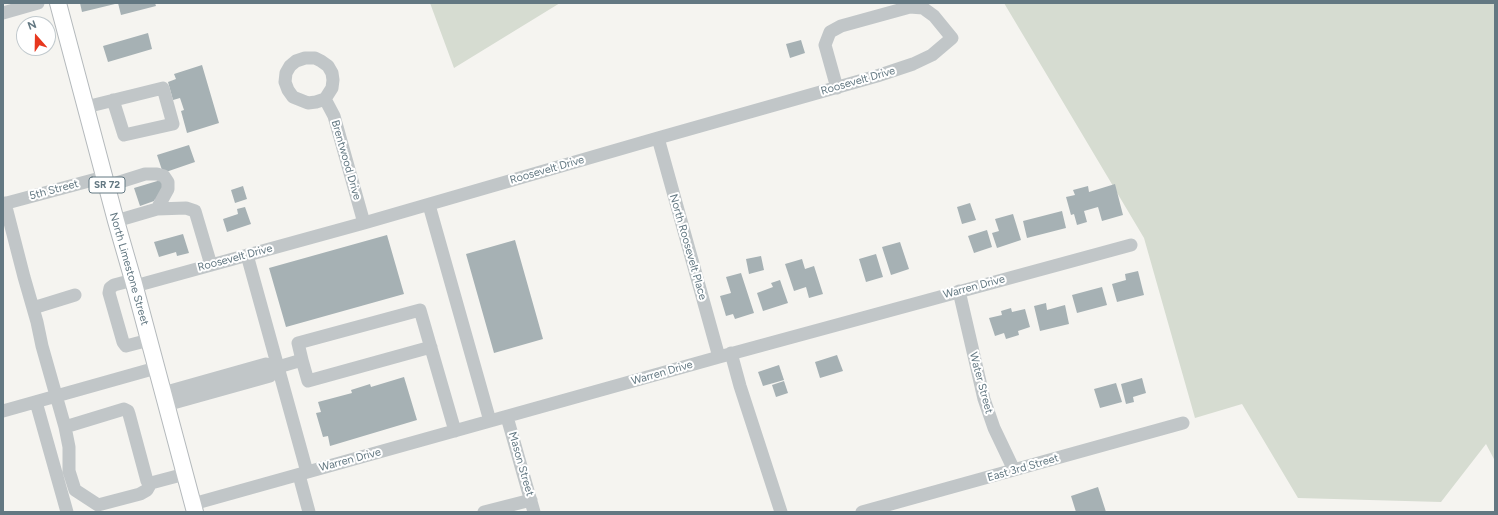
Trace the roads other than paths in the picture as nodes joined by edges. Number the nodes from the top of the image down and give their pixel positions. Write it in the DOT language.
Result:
graph roads {
  1 [pos="38,3"];
  2 [pos="58,3"];
  3 [pos="3,13"];
  4 [pos="837,88"];
  5 [pos="325,98"];
  6 [pos="113,100"];
  7 [pos="86,107"];
  8 [pos="658,138"];
  9 [pos="106,181"];
  10 [pos="4,204"];
  11 [pos="429,204"];
  12 [pos="157,209"];
  13 [pos="116,221"];
  14 [pos="364,223"];
  15 [pos="1131,245"];
  16 [pos="247,255"];
  17 [pos="211,265"];
  18 [pos="134,283"];
  19 [pos="959,292"];
  20 [pos="75,295"];
  21 [pos="33,308"];
  22 [pos="149,340"];
  23 [pos="431,347"];
  24 [pos="725,355"];
  25 [pos="302,360"];
  26 [pos="278,367"];
  27 [pos="156,368"];
  28 [pos="56,396"];
  29 [pos="165,399"];
  30 [pos="36,402"];
  31 [pos="3,411"];
  32 [pos="507,417"];
  33 [pos="490,421"];
  34 [pos="1183,423"];
  35 [pos="65,427"];
  36 [pos="455,431"];
  37 [pos="1014,470"];
  38 [pos="303,473"];
  39 [pos="185,474"];
  40 [pos="151,483"];
  41 [pos="532,506"];
  42 [pos="194,508"];
  43 [pos="871,511"];
  44 [pos="67,512"];
  45 [pos="309,512"];
  46 [pos="484,512"];
  47 [pos="781,512"];
  1 -- 3 [label="street"];
  2 -- 7 [label="main road, North Limestone Street / SR 72"];
  4 -- 4 [label="street, Roosevelt Drive"];
  4 -- 8 [label="street, Roosevelt Drive"];
  5 -- 14 [label="street, Brentwood Drive"];
  6 -- 6 [label="street"];
  6 -- 7 [label="street"];
  7 -- 9 [label="main road, North Limestone Street / SR 72"];
  8 -- 11 [label="street, Roosevelt Drive"];
  8 -- 24 [label="street, North Roosevelt Place"];
  9 -- 10 [label="street, 5th Street"];
  9 -- 12 [label="street, 5th Street"];
  9 -- 13 [label="main road, North Limestone Street / SR 72"];
  10 -- 21 [label="street"];
  11 -- 14 [label="street, Roosevelt Drive"];
  11 -- 33 [label="street"];
  12 -- 13 [label="street"];
  12 -- 17 [label="street"];
  13 -- 18 [label="main road, North Limestone Street / SR 72"];
  14 -- 16 [label="street, Roosevelt Drive"];
  15 -- 19 [label="street, Warren Drive"];
  16 -- 17 [label="street, Roosevelt Drive"];
  16 -- 26 [label="street"];
  17 -- 18 [label="street, Roosevelt Drive"];
  18 -- 22 [label="main road, North Limestone Street / SR 72"];
  18 -- 22 [label="street, Roosevelt Drive"];
  19 -- 24 [label="street, Warren Drive"];
  19 -- 37 [label="street, Water Street"];
  20 -- 21 [label="street"];
  21 -- 28 [label="street"];
  22 -- 27 [label="main road, North Limestone Street / SR 72"];
  23 -- 25 [label="street"];
  23 -- 25 [label="street"];
  23 -- 36 [label="street"];
  24 -- 32 [label="street, Warren Drive"];
  24 -- 47 [label="street, North Roosevelt Place"];
  25 -- 26 [label="street"];
  26 -- 29 [label="street"];
  26 -- 38 [label="street"];
  27 -- 28 [label="street"];
  27 -- 29 [label="main road, North Limestone Street / SR 72"];
  28 -- 30 [label="street"];
  28 -- 35 [label="street"];
  29 -- 39 [label="main road, North Limestone Street / SR 72"];
  30 -- 31 [label="street"];
  30 -- 44 [label="street"];
  32 -- 33 [label="street, Warren Drive"];
  32 -- 41 [label="street, Mason Street"];
  33 -- 36 [label="street, Warren Drive"];
  34 -- 37 [label="street, East 3rd Street"];
  35 -- 40 [label="street"];
  35 -- 40 [label="street"];
  36 -- 38 [label="street, Warren Drive"];
  37 -- 43 [label="street, East 3rd Street"];
  38 -- 42 [label="street, Warren Drive"];
  38 -- 45 [label="street"];
  39 -- 40 [label="street"];
  39 -- 42 [label="main road, North Limestone Street / SR 72"];
  41 -- 46 [label="street"];
}
